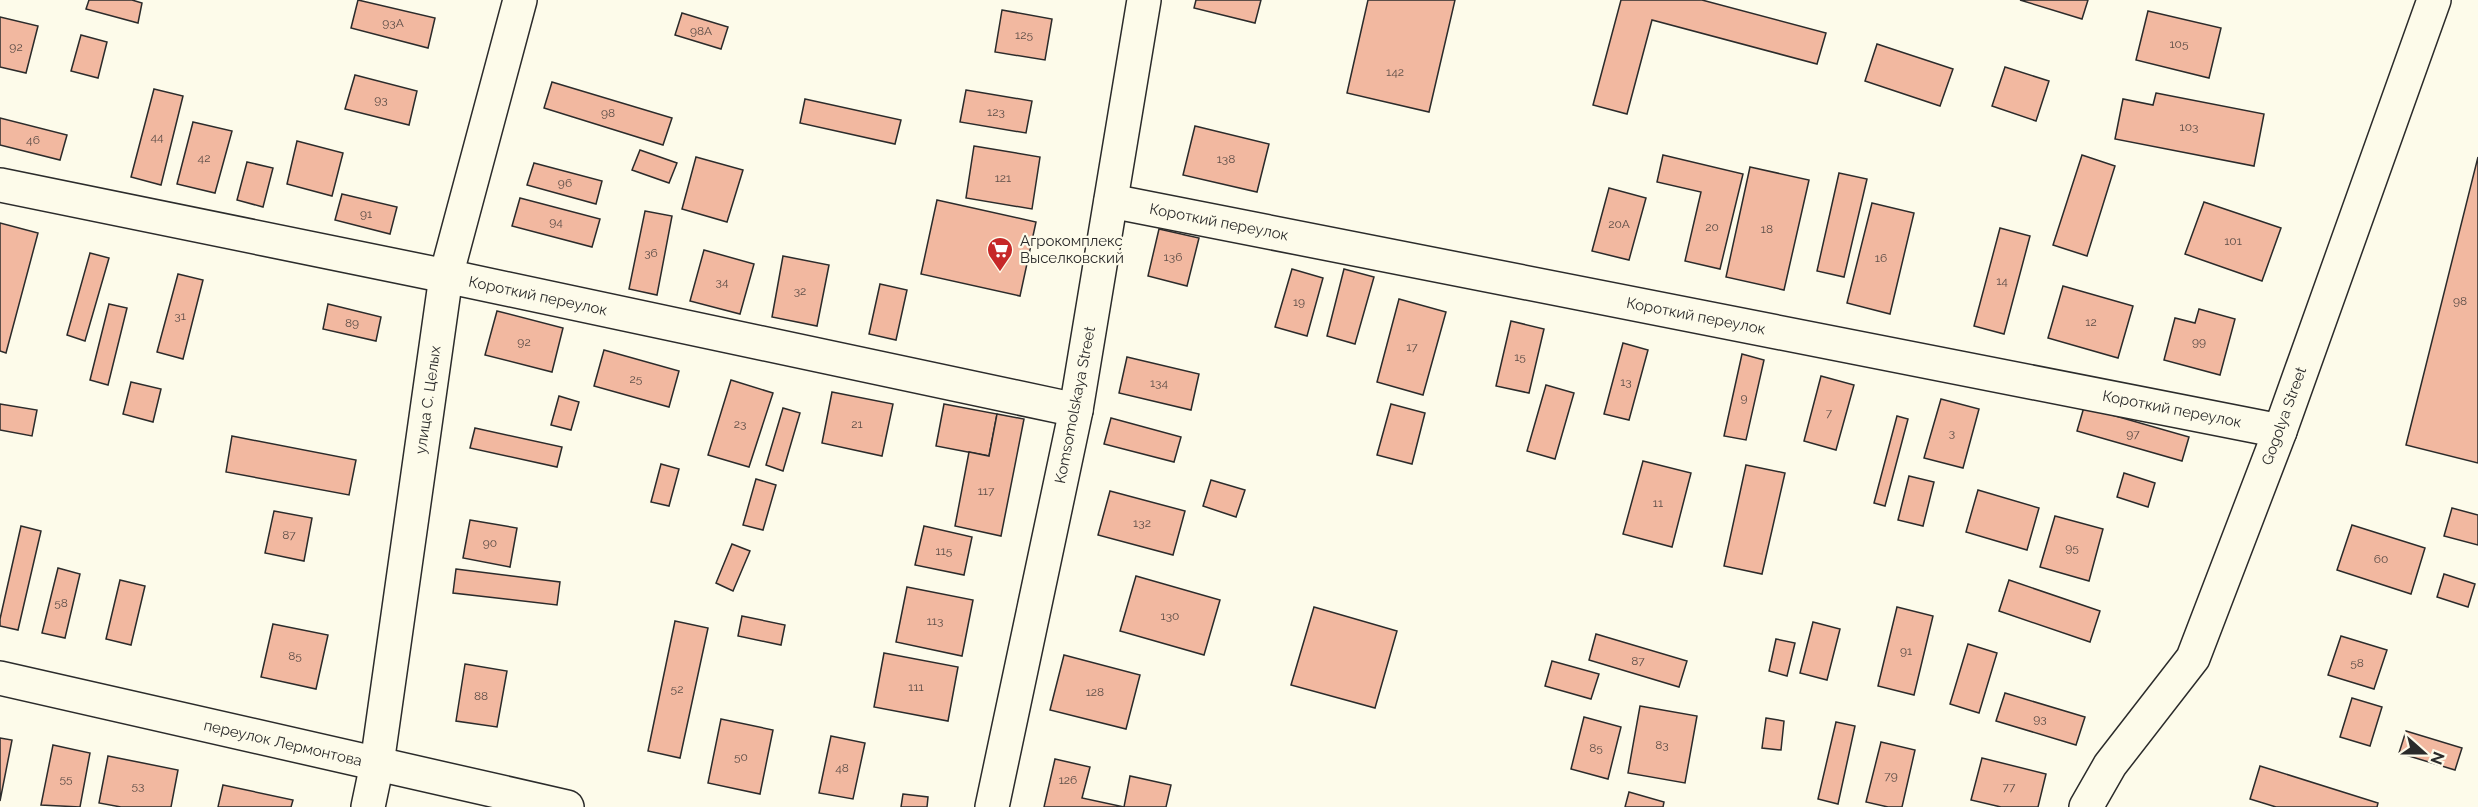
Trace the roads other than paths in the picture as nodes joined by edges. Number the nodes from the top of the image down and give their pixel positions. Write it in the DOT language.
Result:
graph roads {
  1 [pos="520,0"];
  2 [pos="1144,0"];
  3 [pos="2434,0"];
  4 [pos="0,185"];
  5 [pos="1111,201"];
  6 [pos="446,276"];
  7 [pos="1076,411"];
  8 [pos="2280,431"];
  9 [pos="0,678"];
  10 [pos="377,764"];
  11 [pos="368,807"];
  12 [pos="567,807"];
  13 [pos="992,807"];
  14 [pos="2085,807"];
  1 -- 6 [label="street, улица С. Целых"];
  2 -- 5 [label="street, Komsomolskaya Street"];
  3 -- 8 [label="street, Gogolya Street"];
  4 -- 6 [label="street, Короткий переулок"];
  5 -- 7 [label="street, Komsomolskaya Street"];
  5 -- 8 [label="street, Короткий переулок"];
  6 -- 7 [label="street, Короткий переулок"];
  6 -- 10 [label="street, улица С. Целых"];
  7 -- 13 [label="street, Komsomolskaya Street"];
  8 -- 14 [label="street, Gogolya Street"];
  9 -- 10 [label="street, переулок Лермонтова"];
  10 -- 11 [label="street, улица С. Целых"];
  10 -- 12 [label="street, переулок Лермонтова"];
}
